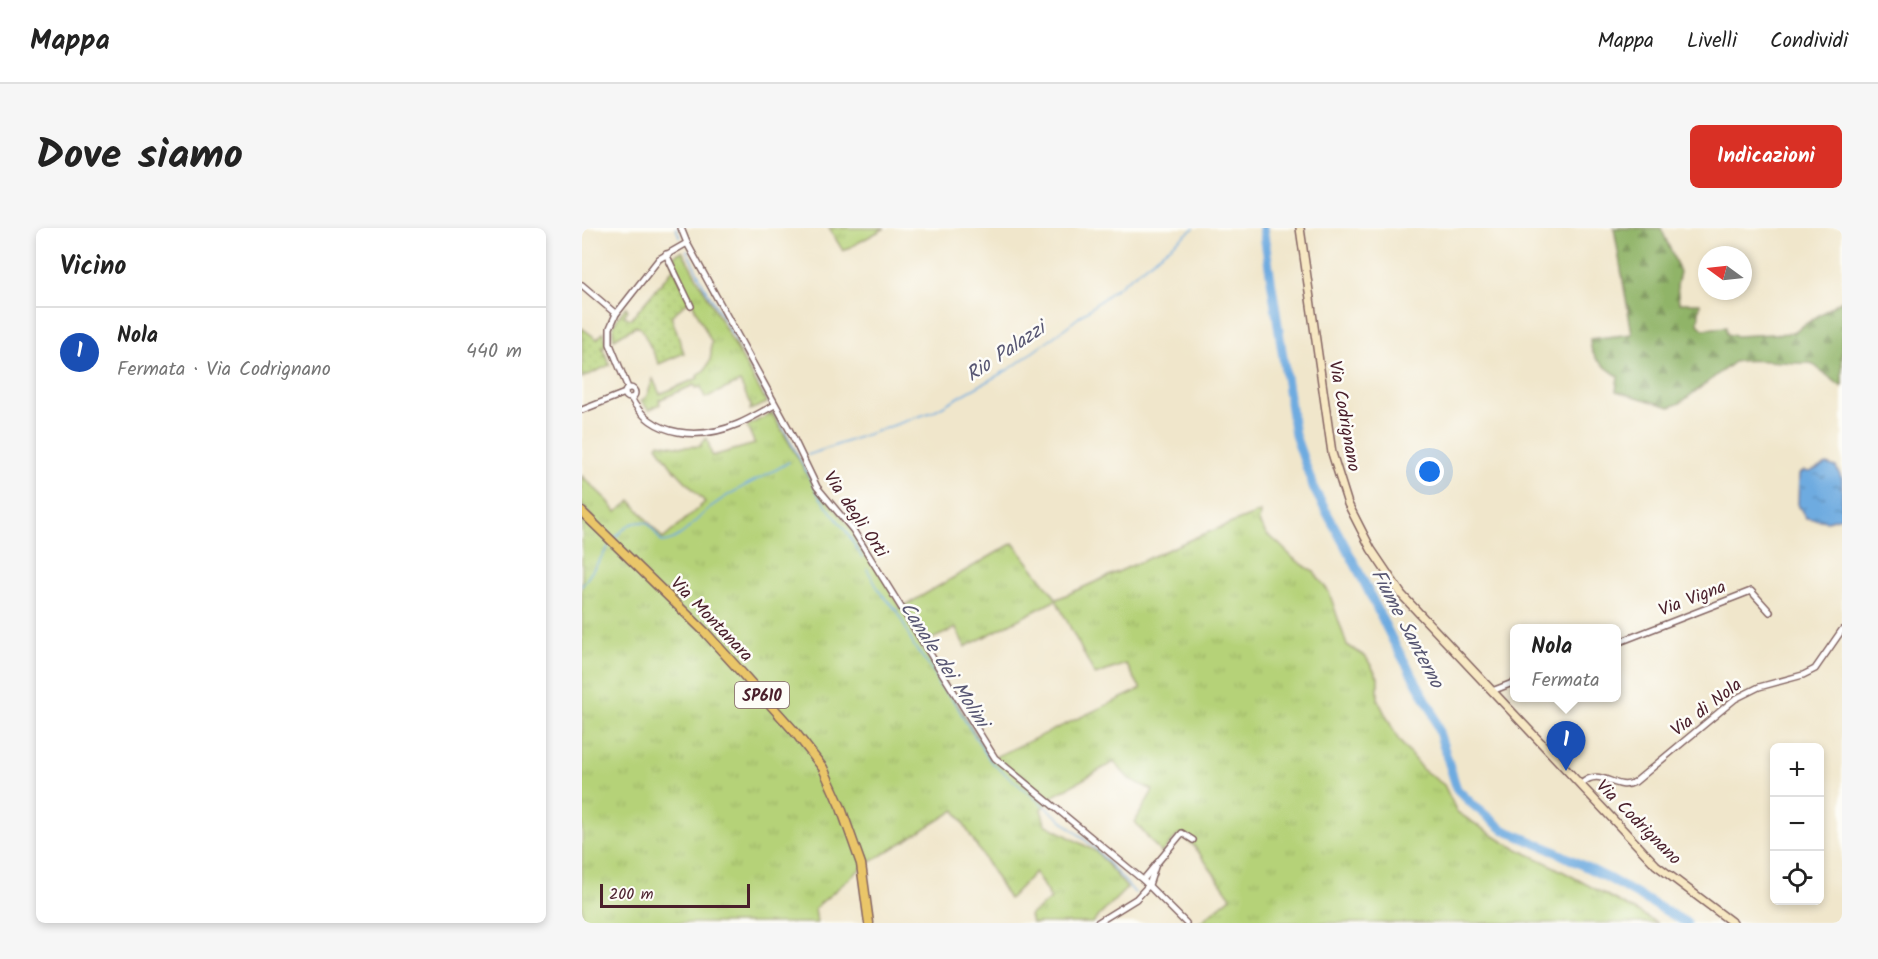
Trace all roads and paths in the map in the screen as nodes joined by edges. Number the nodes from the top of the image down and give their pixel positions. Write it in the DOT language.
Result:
graph roads {
  1 [pos="681,228"];
  2 [pos="1300,228"];
  3 [pos="687,243"];
  4 [pos="666,254"];
  5 [pos="582,285"];
  6 [pos="691,306"];
  7 [pos="616,314"];
  8 [pos="626,390"];
  9 [pos="631,398"];
  10 [pos="772,406"];
  11 [pos="582,410"];
  12 [pos="582,512"];
  13 [pos="1770,612"];
  14 [pos="1842,630"];
  15 [pos="1621,641"];
  16 [pos="1510,684"];
  17 [pos="1492,691"];
  18 [pos="1581,784"];
  19 [pos="1193,840"];
  20 [pos="1156,864"];
  21 [pos="1143,880"];
  22 [pos="1149,885"];
  23 [pos="869,923"];
  24 [pos="1097,923"];
  25 [pos="1186,923"];
  26 [pos="1733,923"];
  1 -- 3 [label="street, Via degli Orti"];
  2 -- 17 [label="street, Via Codrignano"];
  3 -- 4 [label="street"];
  3 -- 10 [label="street, Via degli Orti"];
  4 -- 6 [label="street"];
  4 -- 7 [label="street"];
  5 -- 7 [label="street"];
  7 -- 8 [label="street"];
  8 -- 9 [label="street"];
  8 -- 9 [label="street"];
  8 -- 11 [label="street"];
  9 -- 10 [label="street"];
  10 -- 21 [label="street, Via degli Orti"];
  12 -- 23 [label="main road, Via Montanara / SP610"];
  13 -- 15 [label="street, Via Vigna"];
  14 -- 18 [label="street, Via di Nola"];
  16 -- 17 [label="street"];
  17 -- 18 [label="street, Via Codrignano"];
  18 -- 26 [label="street, Via Codrignano"];
  19 -- 20 [label="street"];
  20 -- 21 [label="street"];
  20 -- 22 [label="street"];
  21 -- 22 [label="street, Via degli Orti"];
  22 -- 24 [label="street"];
  22 -- 25 [label="street, Via degli Orti"];
}
